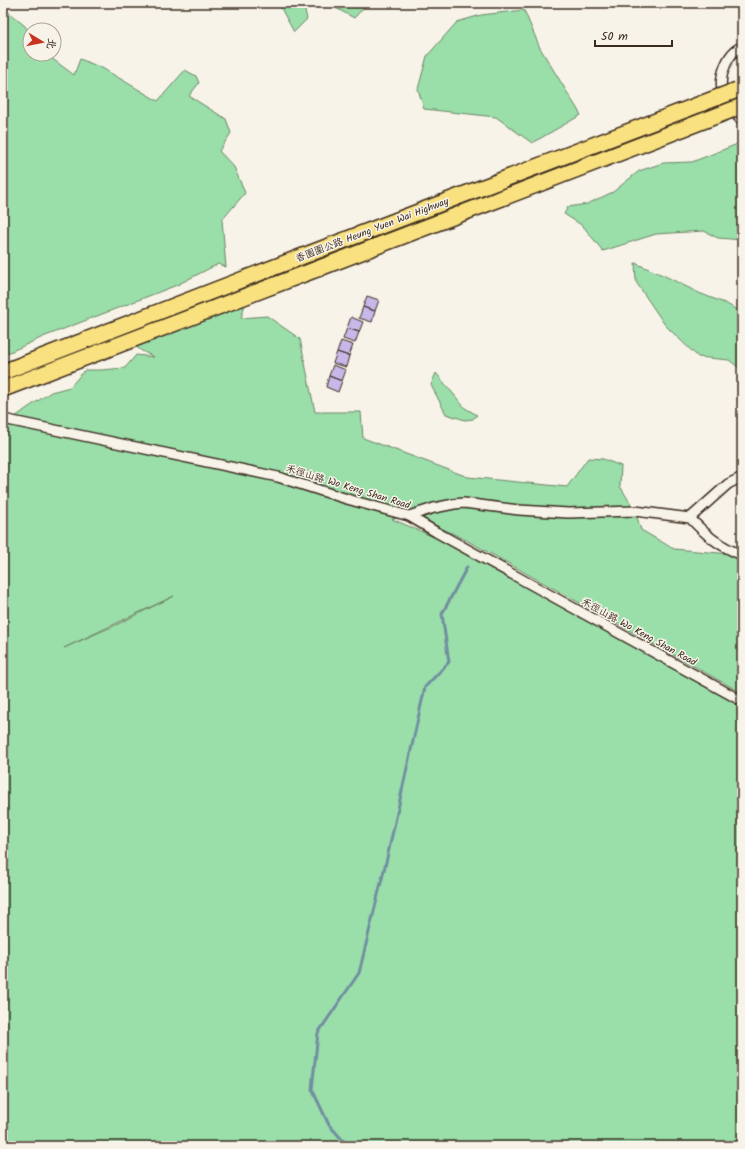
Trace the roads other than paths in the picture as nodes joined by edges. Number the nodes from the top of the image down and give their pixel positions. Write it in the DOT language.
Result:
graph roads {
  1 [pos="742,47"];
  2 [pos="740,89"];
  3 [pos="742,106"];
  4 [pos="742,121"];
  5 [pos="3,372"];
  6 [pos="3,389"];
  7 [pos="3,419"];
  8 [pos="742,478"];
  9 [pos="409,516"];
  10 [pos="690,518"];
  11 [pos="742,555"];
  12 [pos="742,701"];
  1 -- 4 [label="street"];
  2 -- 5 [label="highway, 香園圍公路 Heung Yuen Wai Highway, bridge"];
  3 -- 6 [label="highway, 香園圍公路 Heung Yuen Wai Highway, bridge"];
  7 -- 9 [label="street, 禾徑山路 Wo Keng Shan Road"];
  8 -- 10 [label="street"];
  9 -- 10 [label="street"];
  9 -- 12 [label="street, 禾徑山路 Wo Keng Shan Road"];
  10 -- 11 [label="street"];
}
